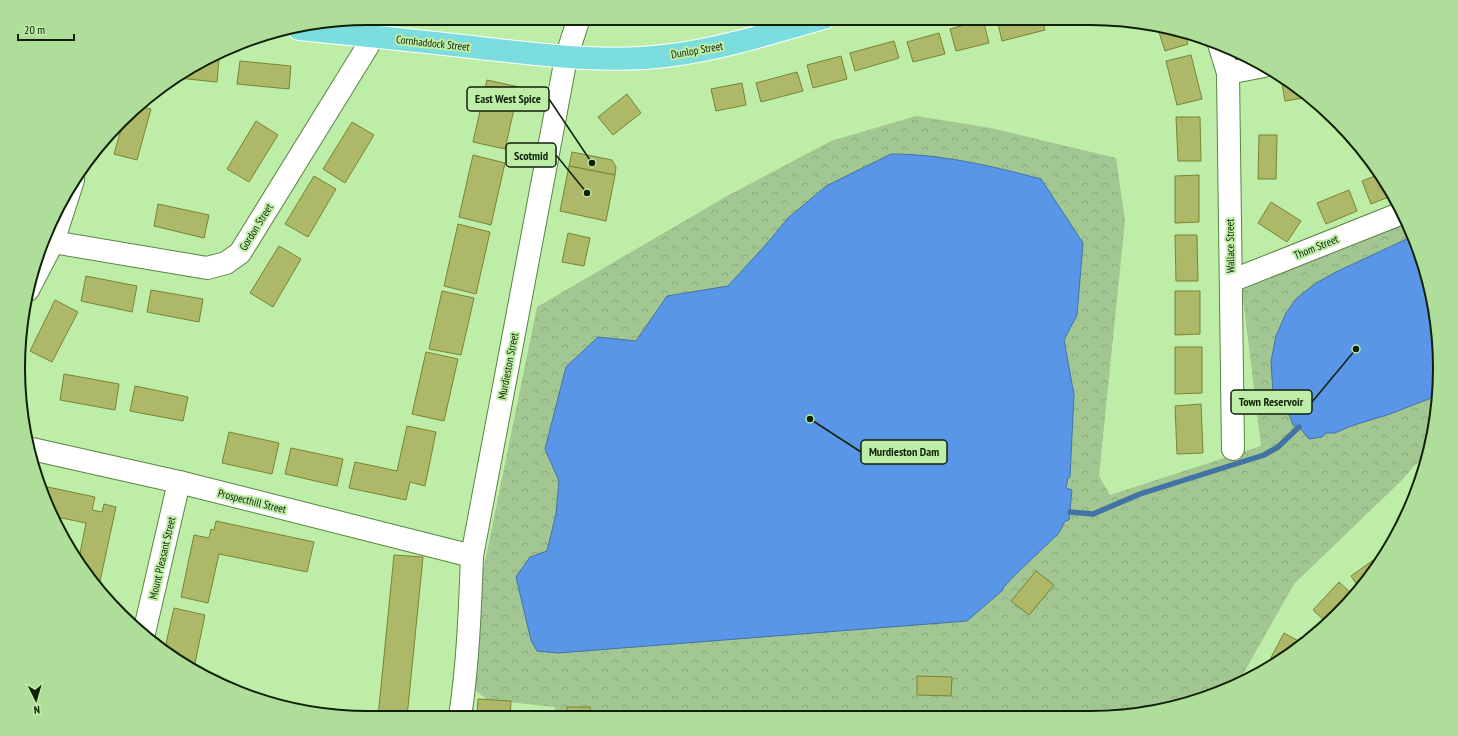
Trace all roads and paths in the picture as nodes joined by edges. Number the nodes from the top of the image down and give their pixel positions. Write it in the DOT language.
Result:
graph roads {
  1 [pos="577,25"];
  2 [pos="799,25"];
  3 [pos="311,30"];
  4 [pos="374,36"];
  5 [pos="1221,51"];
  6 [pos="566,58"];
  7 [pos="1256,68"];
  8 [pos="1228,73"];
  9 [pos="63,210"];
  10 [pos="1397,215"];
  11 [pos="53,242"];
  12 [pos="41,265"];
  13 [pos="1231,281"];
  14 [pos="1233,449"];
  15 [pos="36,451"];
  16 [pos="179,482"];
  17 [pos="472,556"];
  18 [pos="145,629"];
  19 [pos="461,711"];
  1 -- 6 [label="street, Murdieston Street"];
  2 -- 6 [label="main road, Dunlop Street"];
  3 -- 4 [label="main road, Cornhaddock Street"];
  4 -- 6 [label="main road, Cornhaddock Street"];
  4 -- 11 [label="street, Gordon Street"];
  5 -- 8 [label="street, Wallace Street"];
  6 -- 17 [label="street, Murdieston Street"];
  7 -- 8 [label="street"];
  8 -- 13 [label="street, Wallace Street"];
  9 -- 11 [label="street"];
  10 -- 13 [label="street, Thom Street"];
  11 -- 12 [label="street"];
  13 -- 14 [label="street, Wallace Street"];
  15 -- 16 [label="street, Prospecthill Street"];
  16 -- 17 [label="street, Prospecthill Street"];
  16 -- 18 [label="street, Mount Pleasant Street"];
  17 -- 19 [label="street, Murdieston Street"];
}
